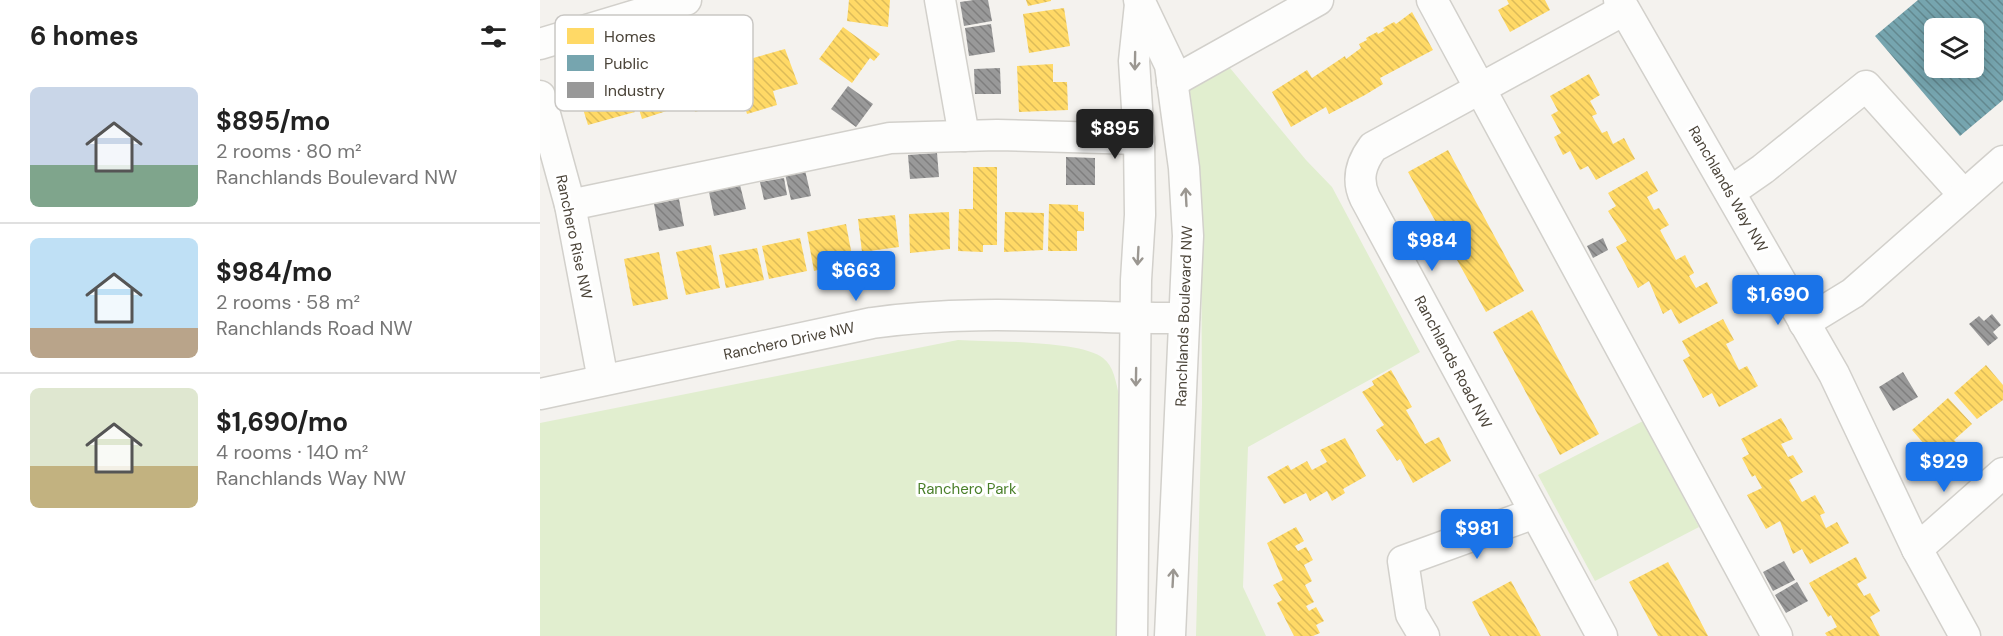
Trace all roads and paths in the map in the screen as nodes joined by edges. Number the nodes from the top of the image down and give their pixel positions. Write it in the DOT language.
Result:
graph roads {
  1 [pos="686,0"];
  2 [pos="940,0"];
  3 [pos="1318,0"];
  4 [pos="1432,0"];
  5 [pos="1139,2"];
  6 [pos="1622,5"];
  7 [pos="636,15"];
  8 [pos="555,39"];
  9 [pos="540,44"];
  10 [pos="1172,82"];
  11 [pos="1479,89"];
  12 [pos="540,96"];
  13 [pos="964,136"];
  14 [pos="1139,139"];
  15 [pos="2003,161"];
  16 [pos="1730,192"];
  17 [pos="1964,195"];
  18 [pos="570,206"];
  19 [pos="1136,318"];
  20 [pos="1184,318"];
  21 [pos="1804,323"];
  22 [pos="603,380"];
  23 [pos="540,394"];
  24 [pos="2003,473"];
  25 [pos="1535,513"];
  26 [pos="1917,549"];
  27 [pos="1132,636"];
  28 [pos="1170,636"];
  29 [pos="1424,636"];
  30 [pos="1602,636"];
  31 [pos="1777,636"];
  32 [pos="1965,636"];
  1 -- 7 [label="street"];
  2 -- 13 [label="street"];
  3 -- 10 [label="street"];
  4 -- 11 [label="street"];
  5 -- 10 [label="street, Ranchlands Boulevard NW"];
  5 -- 14 [label="street, Ranchlands Boulevard NW, one-way"];
  6 -- 11 [label="street, Ranchlands Road NW"];
  6 -- 16 [label="street, Ranchlands Way NW"];
  8 -- 9 [label="street"];
  20 -- 10 [label="street, Ranchlands Boulevard NW, one-way"];
  11 -- 25 [label="street, Ranchlands Road NW"];
  11 -- 31 [label="street"];
  12 -- 18 [label="street, Ranchero Rise NW"];
  13 -- 14 [label="street"];
  13 -- 18 [label="street"];
  14 -- 19 [label="street, Ranchlands Boulevard NW, one-way"];
  15 -- 17 [label="street"];
  16 -- 17 [label="street"];
  16 -- 21 [label="street, Ranchlands Way NW"];
  17 -- 21 [label="street"];
  18 -- 22 [label="street, Ranchero Rise NW"];
  19 -- 20 [label="street, Ranchero Drive NW"];
  19 -- 22 [label="street, Ranchero Drive NW"];
  19 -- 27 [label="street, Ranchlands Boulevard NW, one-way"];
  28 -- 20 [label="street, Ranchlands Boulevard NW, one-way"];
  21 -- 26 [label="street, Ranchlands Way NW"];
  22 -- 23 [label="street, Ranchero Drive NW"];
  24 -- 26 [label="street"];
  25 -- 29 [label="street"];
  25 -- 30 [label="street, Ranchlands Road NW"];
  26 -- 32 [label="street, Ranchlands Way NW"];
}
